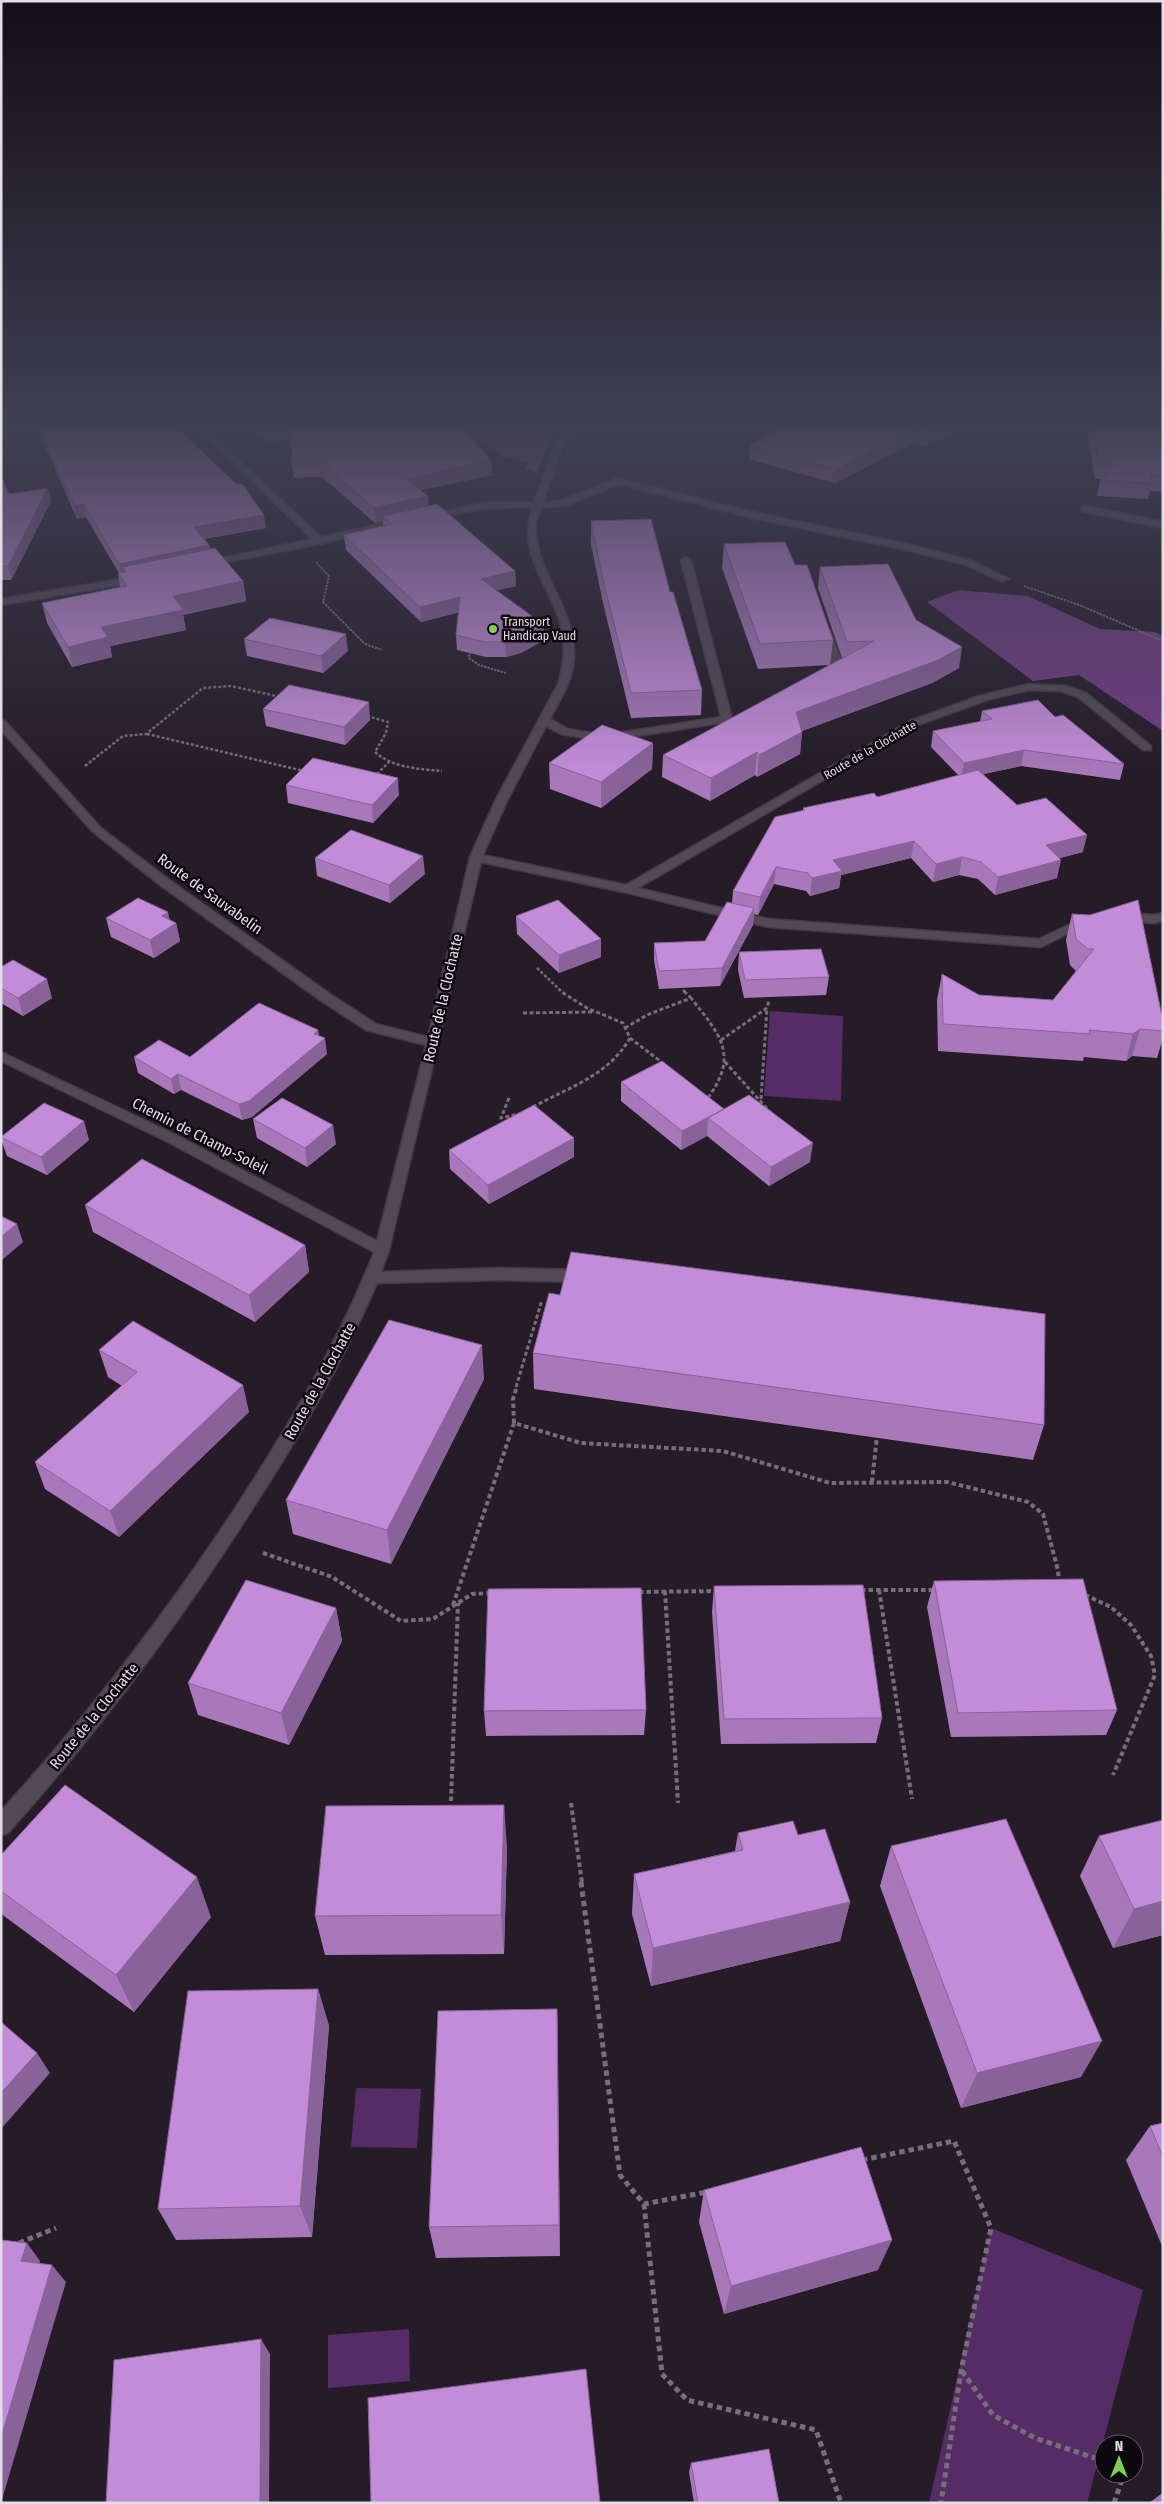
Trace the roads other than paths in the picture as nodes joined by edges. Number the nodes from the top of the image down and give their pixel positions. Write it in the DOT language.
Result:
graph roads {
  1 [pos="313,543"];
  2 [pos="532,543"];
  3 [pos="885,543"];
  4 [pos="686,560"];
  5 [pos="198,566"];
  6 [pos="153,576"];
  7 [pos="1004,579"];
  8 [pos="1,602"];
  9 [pos="823,622"];
  10 [pos="813,680"];
  11 [pos="544,720"];
  12 [pos="1,723"];
  13 [pos="1147,748"];
  14 [pos="476,857"];
  15 [pos="628,889"];
  16 [pos="1163,917"];
  17 [pos="434,1043"];
  18 [pos="1,1056"];
  19 [pos="382,1250"];
  20 [pos="596,1277"];
  21 [pos="372,1278"];
  22 [pos="1,1826"];
  1 -- 5 [label="street"];
  2 -- 11 [label="street, Route de la Clochatte"];
  3 -- 7 [label="street"];
  4 -- 11 [label="street"];
  6 -- 8 [label="street"];
  9 -- 10 [label="street"];
  11 -- 14 [label="street, Route de la Clochatte"];
  12 -- 17 [label="street, Route de Sauvabelin"];
  13 -- 15 [label="street, Route de la Clochatte"];
  14 -- 15 [label="street"];
  14 -- 17 [label="street, Route de la Clochatte"];
  15 -- 16 [label="street"];
  17 -- 19 [label="street, Route de la Clochatte"];
  18 -- 19 [label="street, Chemin de Champ-Soleil"];
  19 -- 21 [label="street, Route de la Clochatte"];
  20 -- 21 [label="street"];
  21 -- 22 [label="street, Route de la Clochatte"];
}
